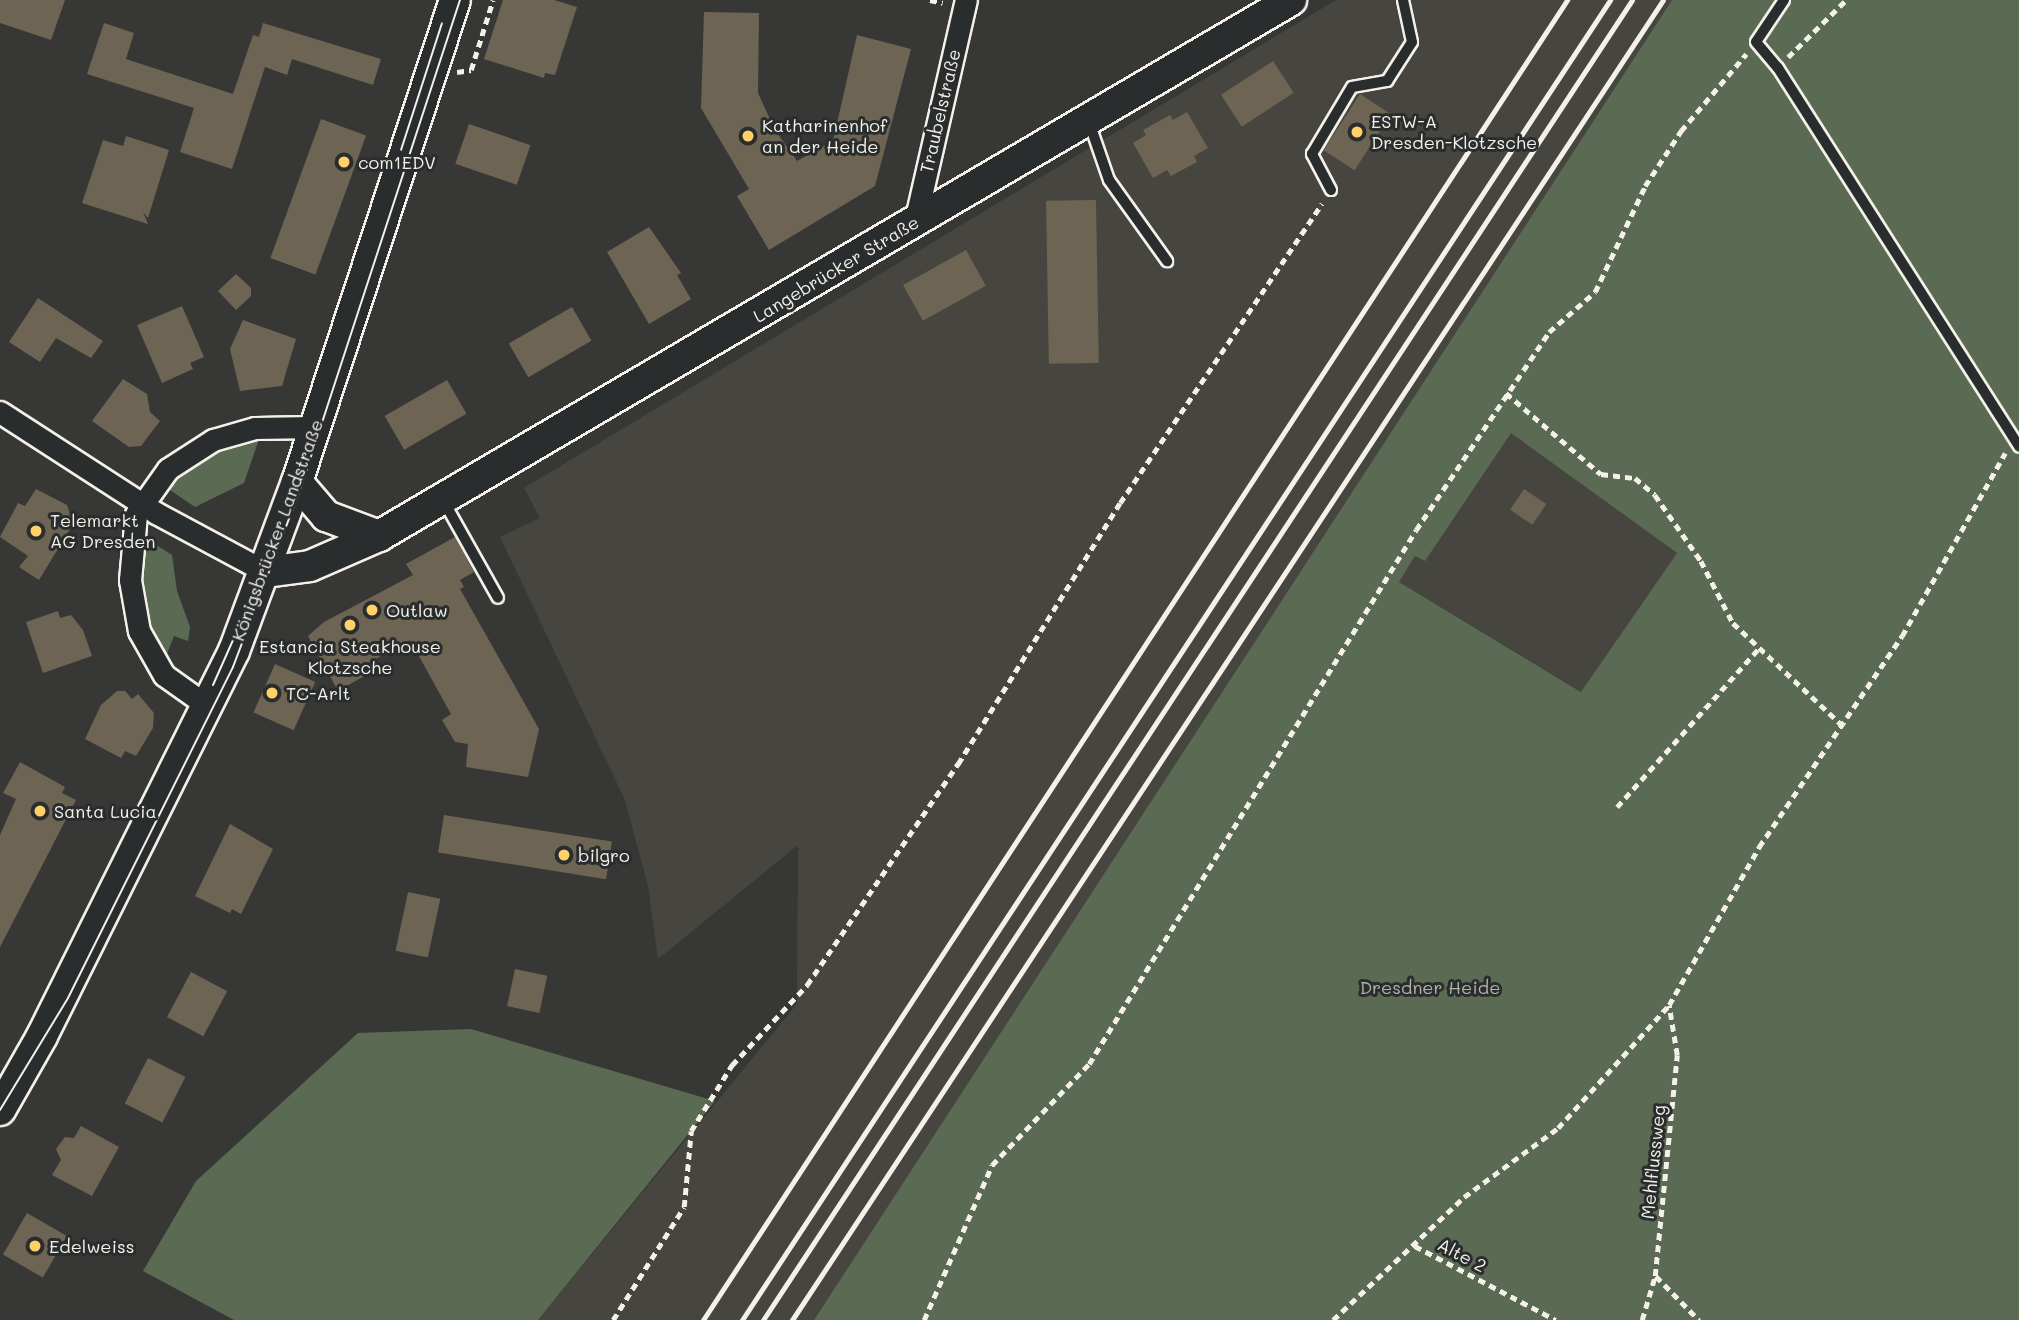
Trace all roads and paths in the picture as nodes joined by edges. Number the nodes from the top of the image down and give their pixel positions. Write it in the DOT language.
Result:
graph roads {
  1 [pos="455,0"];
  2 [pos="493,0"];
  3 [pos="966,0"];
  4 [pos="1292,0"];
  5 [pos="1403,0"];
  6 [pos="1784,0"];
  7 [pos="1846,0"];
  8 [pos="1756,42"];
  9 [pos="1778,68"];
  10 [pos="432,76"];
  11 [pos="1088,119"];
  12 [pos="1331,190"];
  13 [pos="915,222"];
  14 [pos="1167,261"];
  15 [pos="1506,393"];
  16 [pos="0,412"];
  17 [pos="314,427"];
  18 [pos="2016,442"];
  19 [pos="297,482"];
  20 [pos="443,500"];
  21 [pos="149,508"];
  22 [pos="379,536"];
  23 [pos="266,572"];
  24 [pos="498,598"];
  25 [pos="1759,648"];
  26 [pos="209,707"];
  27 [pos="1842,725"];
  28 [pos="1617,807"];
  29 [pos="1669,1005"];
  30 [pos="2,1101"];
  31 [pos="1415,1246"];
  32 [pos="1655,1276"];
  33 [pos="613,1320"];
  34 [pos="924,1320"];
  35 [pos="1333,1320"];
  36 [pos="1556,1320"];
  37 [pos="1642,1320"];
  38 [pos="1699,1320"];
  1 -- 10 [label="main road, Königsbrücker Landstraße"];
  2 -- 10 [label="path"];
  3 -- 13 [label="street, Traubelstraße"];
  4 -- 11 [label="main road, Langebrücker Straße"];
  5 -- 12 [label="lane"];
  6 -- 8 [label="lane"];
  7 -- 9 [label="path"];
  8 -- 9 [label="lane"];
  8 -- 15 [label="path"];
  9 -- 18 [label="lane"];
  10 -- 17 [label="main road, Königsbrücker Landstraße"];
  11 -- 13 [label="main road, Langebrücker Straße"];
  11 -- 14 [label="lane"];
  12 -- 33 [label="path"];
  13 -- 20 [label="main road, Langebrücker Straße"];
  15 -- 25 [label="path"];
  15 -- 34 [label="path"];
  16 -- 21 [label="street"];
  17 -- 19 [label="main road, Königsbrücker Landstraße"];
  17 -- 21 [label="street"];
  18 -- 27 [label="path"];
  19 -- 22 [label="main road"];
  19 -- 23 [label="main road, Königsbrücker Landstraße"];
  20 -- 22 [label="main road, Langebrücker Straße"];
  20 -- 24 [label="lane"];
  21 -- 23 [label="street"];
  21 -- 26 [label="street"];
  22 -- 23 [label="main road, Langebrücker Straße"];
  23 -- 26 [label="main road, Königsbrücker Landstraße"];
  25 -- 27 [label="path"];
  25 -- 28 [label="path"];
  26 -- 30 [label="main road, Königsbrücker Landstraße"];
  27 -- 29 [label="path"];
  29 -- 31 [label="path"];
  29 -- 32 [label="path, Mehlflussweg"];
  31 -- 35 [label="path, Alte 2"];
  31 -- 36 [label="path, Alte 2"];
  32 -- 37 [label="path, Mehlflussweg"];
  32 -- 38 [label="path"];
}
